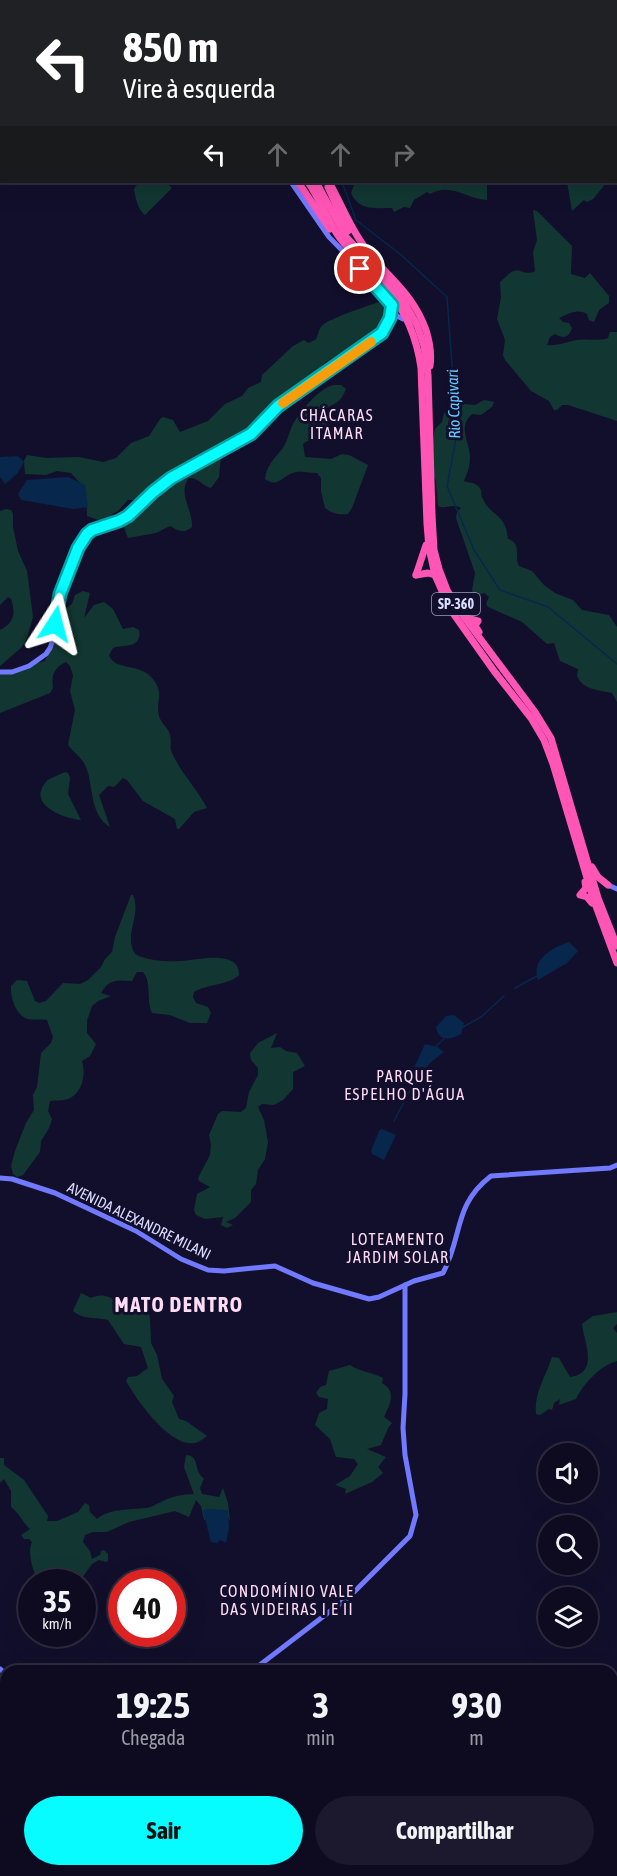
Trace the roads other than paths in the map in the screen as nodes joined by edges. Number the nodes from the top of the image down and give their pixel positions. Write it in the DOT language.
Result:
graph roads {
  1 [pos="292,183"];
  2 [pos="299,183"];
  3 [pos="309,183"];
  4 [pos="317,183"];
  5 [pos="328,183"];
  6 [pos="328,183"];
  7 [pos="354,250"];
  8 [pos="392,305"];
  9 [pos="390,319"];
  10 [pos="403,319"];
  11 [pos="417,345"];
  12 [pos="428,375"];
  13 [pos="427,524"];
  14 [pos="435,574"];
  15 [pos="0,672"];
  16 [pos="586,860"];
  17 [pos="608,885"];
  18 [pos="617,889"];
  19 [pos="598,898"];
  20 [pos="615,949"];
  21 [pos="617,963"];
  22 [pos="617,1165"];
  23 [pos="0,1178"];
  24 [pos="405,1285"];
  25 [pos="260,1665"];
  1 -- 8 [label="street"];
  2 -- 7 [label="highway"];
  3 -- 7 [label="highway, SP-360"];
  4 -- 7 [label="highway, SP-360"];
  5 -- 7 [label="highway"];
  6 -- 12 [label="highway"];
  7 -- 11 [label="highway, SP-360"];
  7 -- 12 [label="highway, SP-360"];
  8 -- 9 [label="street"];
  8 -- 10 [label="highway"];
  9 -- 10 [label="street"];
  9 -- 15 [label="street"];
  10 -- 11 [label="highway"];
  11 -- 13 [label="highway, SP-360"];
  12 -- 16 [label="highway, SP-360"];
  13 -- 14 [label="highway, SP-360"];
  13 -- 14 [label="highway"];
  14 -- 20 [label="highway, SP-360"];
  16 -- 17 [label="highway"];
  16 -- 19 [label="highway"];
  17 -- 18 [label="street"];
  17 -- 19 [label="highway"];
  19 -- 20 [label="highway"];
  20 -- 21 [label="highway"];
  22 -- 24 [label="street, AVENIDA ALEXANDRE MILANI"];
  23 -- 24 [label="street, AVENIDA ALEXANDRE MILANI"];
  24 -- 25 [label="street"];
}
